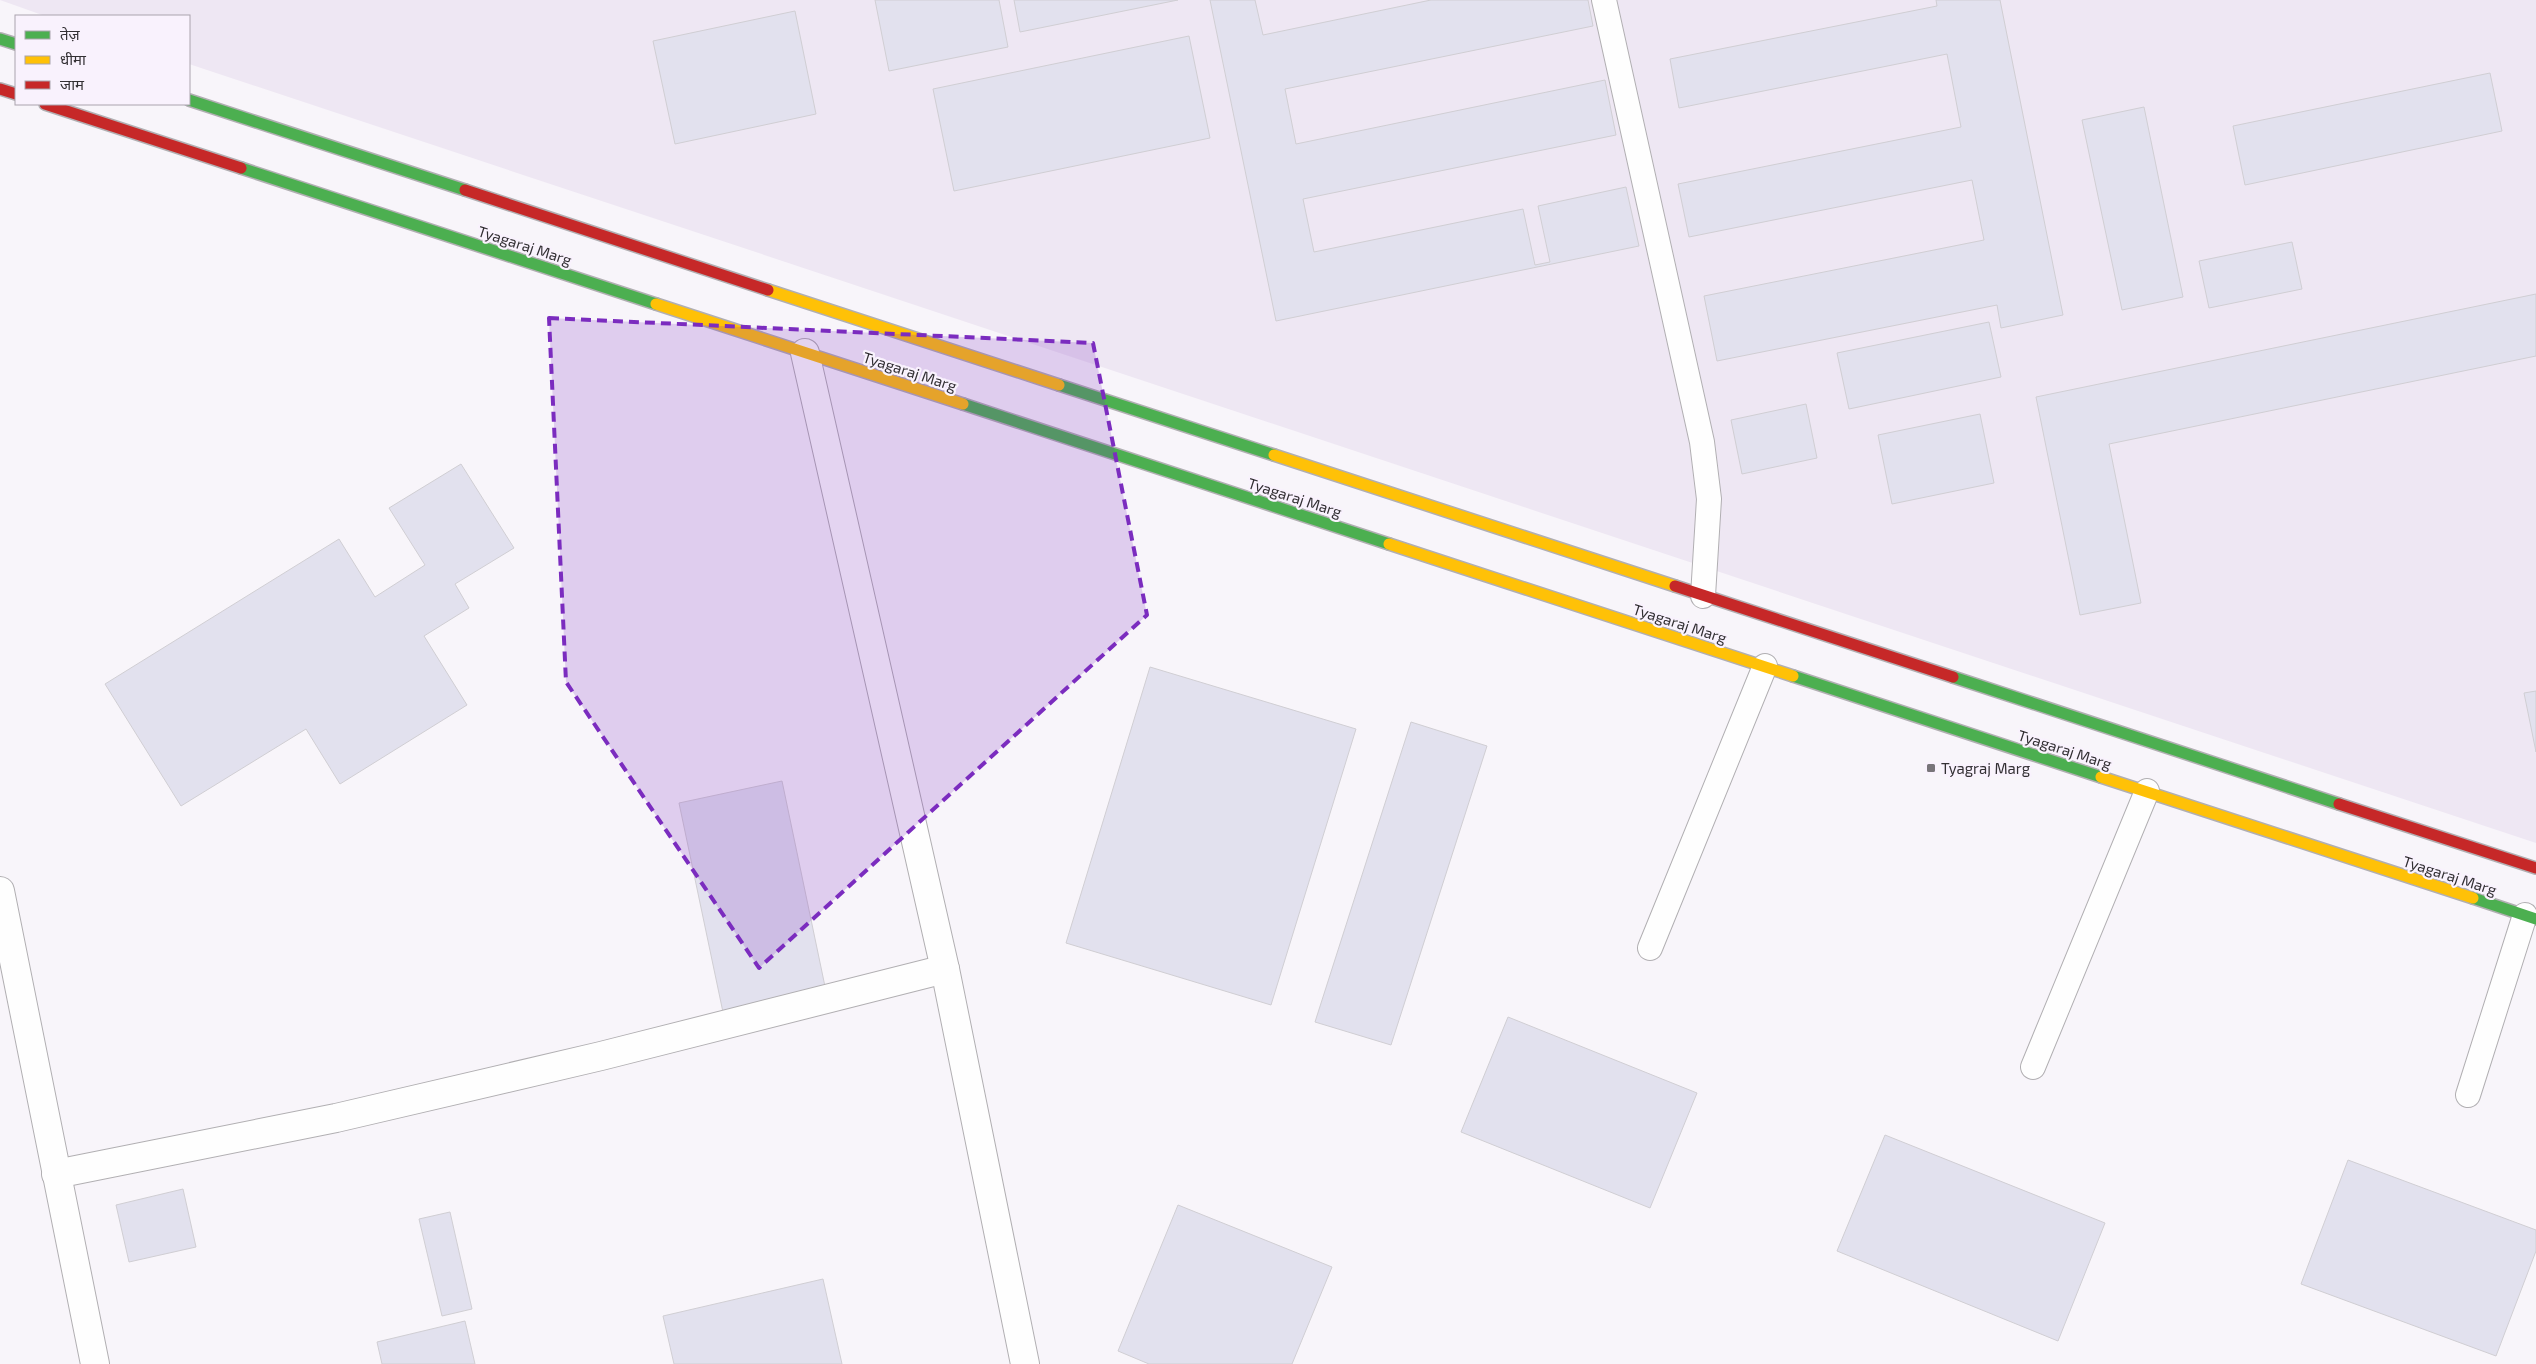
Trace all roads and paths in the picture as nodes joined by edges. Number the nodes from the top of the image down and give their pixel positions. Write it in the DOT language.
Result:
graph roads {
  1 [pos="1604,0"];
  2 [pos="0,38"];
  3 [pos="15,44"];
  4 [pos="0,89"];
  5 [pos="15,94"];
  6 [pos="190,100"];
  7 [pos="48,105"];
  8 [pos="805,352"];
  9 [pos="1703,596"];
  10 [pos="1765,666"];
  11 [pos="2147,791"];
  12 [pos="2536,868"];
  13 [pos="0,891"];
  14 [pos="2531,917"];
  15 [pos="1650,948"];
  16 [pos="945,970"];
  17 [pos="2033,1067"];
  18 [pos="2468,1095"];
  19 [pos="56,1174"];
  20 [pos="94,1364"];
  21 [pos="1025,1364"];
  1 -- 9 [label="lane"];
  2 -- 3 [label="street"];
  4 -- 5 [label="street"];
  6 -- 9 [label="street"];
  7 -- 8 [label="street, Tyagaraj Marg"];
  8 -- 10 [label="street, Tyagaraj Marg"];
  8 -- 16 [label="street"];
  9 -- 12 [label="street"];
  10 -- 11 [label="street, Tyagaraj Marg"];
  10 -- 15 [label="lane"];
  11 -- 14 [label="street, Tyagaraj Marg"];
  11 -- 17 [label="lane"];
  13 -- 19 [label="street"];
  14 -- 18 [label="lane"];
  16 -- 19 [label="street"];
  16 -- 21 [label="street"];
  19 -- 20 [label="street"];
}
